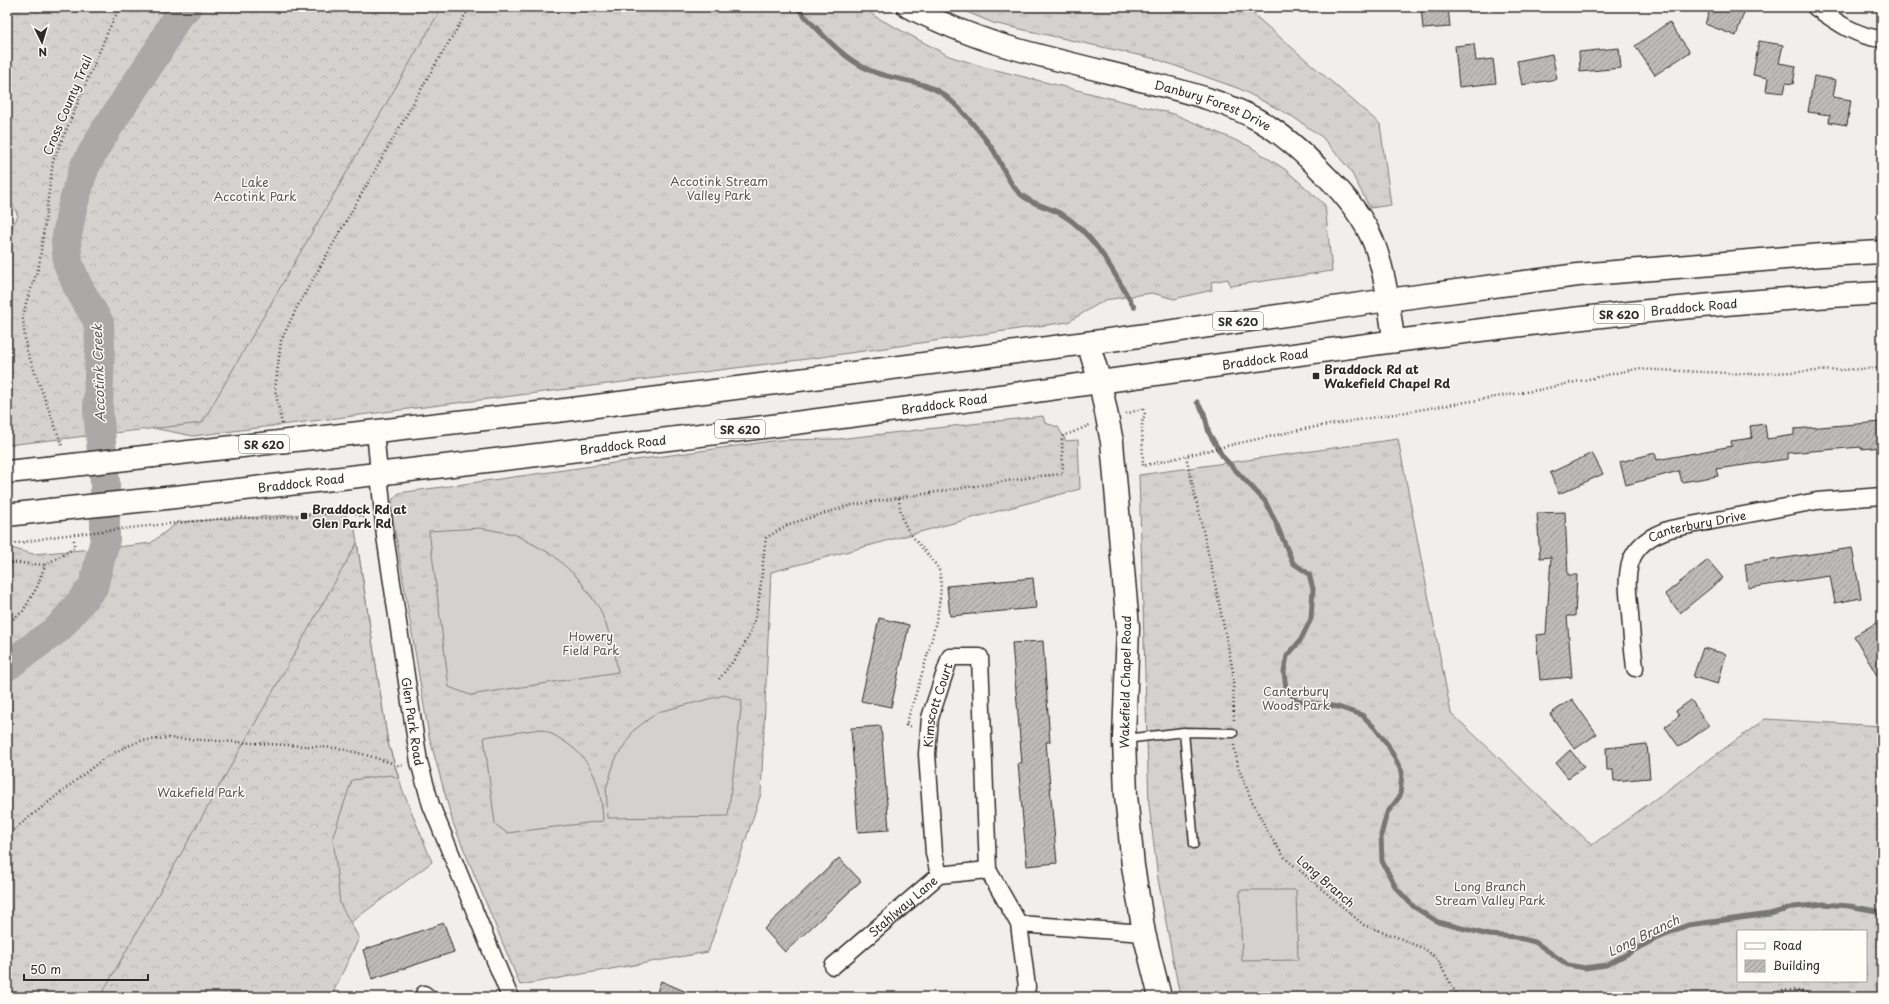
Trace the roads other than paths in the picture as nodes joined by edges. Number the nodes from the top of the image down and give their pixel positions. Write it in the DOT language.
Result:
graph roads {
  1 [pos="908,7"];
  2 [pos="1815,7"];
  3 [pos="1882,39"];
  4 [pos="1882,252"];
  5 [pos="1882,293"];
  6 [pos="1388,300"];
  7 [pos="1394,342"];
  8 [pos="1088,343"];
  9 [pos="1100,382"];
  10 [pos="375,431"];
  11 [pos="7,472"];
  12 [pos="379,474"];
  13 [pos="1882,496"];
  14 [pos="7,515"];
  15 [pos="1635,668"];
  16 [pos="1184,732"];
  17 [pos="1233,733"];
  18 [pos="1124,739"];
  19 [pos="1194,844"];
  20 [pos="988,870"];
  21 [pos="939,875"];
  22 [pos="1019,924"];
  23 [pos="1144,933"];
  24 [pos="833,966"];
  25 [pos="510,997"];
  26 [pos="1025,997"];
  27 [pos="1160,997"];
  1 -- 6 [label="street, Danbury Forest Drive"];
  2 -- 3 [label="street"];
  4 -- 6 [label="main road, SR 620"];
  5 -- 7 [label="main road, Braddock Road / SR 620"];
  6 -- 7 [label="street, Danbury Forest Drive"];
  6 -- 8 [label="main road, SR 620"];
  7 -- 9 [label="main road, Braddock Road / SR 620"];
  8 -- 9 [label="main road, Wakefield Chapel Road"];
  8 -- 10 [label="main road, SR 620"];
  9 -- 12 [label="main road, Braddock Road / SR 620"];
  9 -- 18 [label="main road, Wakefield Chapel Road"];
  10 -- 11 [label="main road, SR 620, bridge"];
  10 -- 12 [label="street, Glen Park Road"];
  12 -- 14 [label="main road, Braddock Road / SR 620, bridge"];
  12 -- 25 [label="street, Glen Park Road"];
  13 -- 15 [label="street, Canterbury Drive"];
  16 -- 17 [label="lane"];
  16 -- 18 [label="lane"];
  16 -- 19 [label="lane"];
  18 -- 23 [label="main road, Wakefield Chapel Road"];
  20 -- 21 [label="street, Stahlway Lane"];
  20 -- 21 [label="street, Kimscott Court"];
  20 -- 22 [label="street"];
  21 -- 24 [label="street, Stahlway Lane"];
  22 -- 23 [label="street"];
  22 -- 26 [label="street"];
  23 -- 27 [label="main road, Wakefield Chapel Road"];
}
